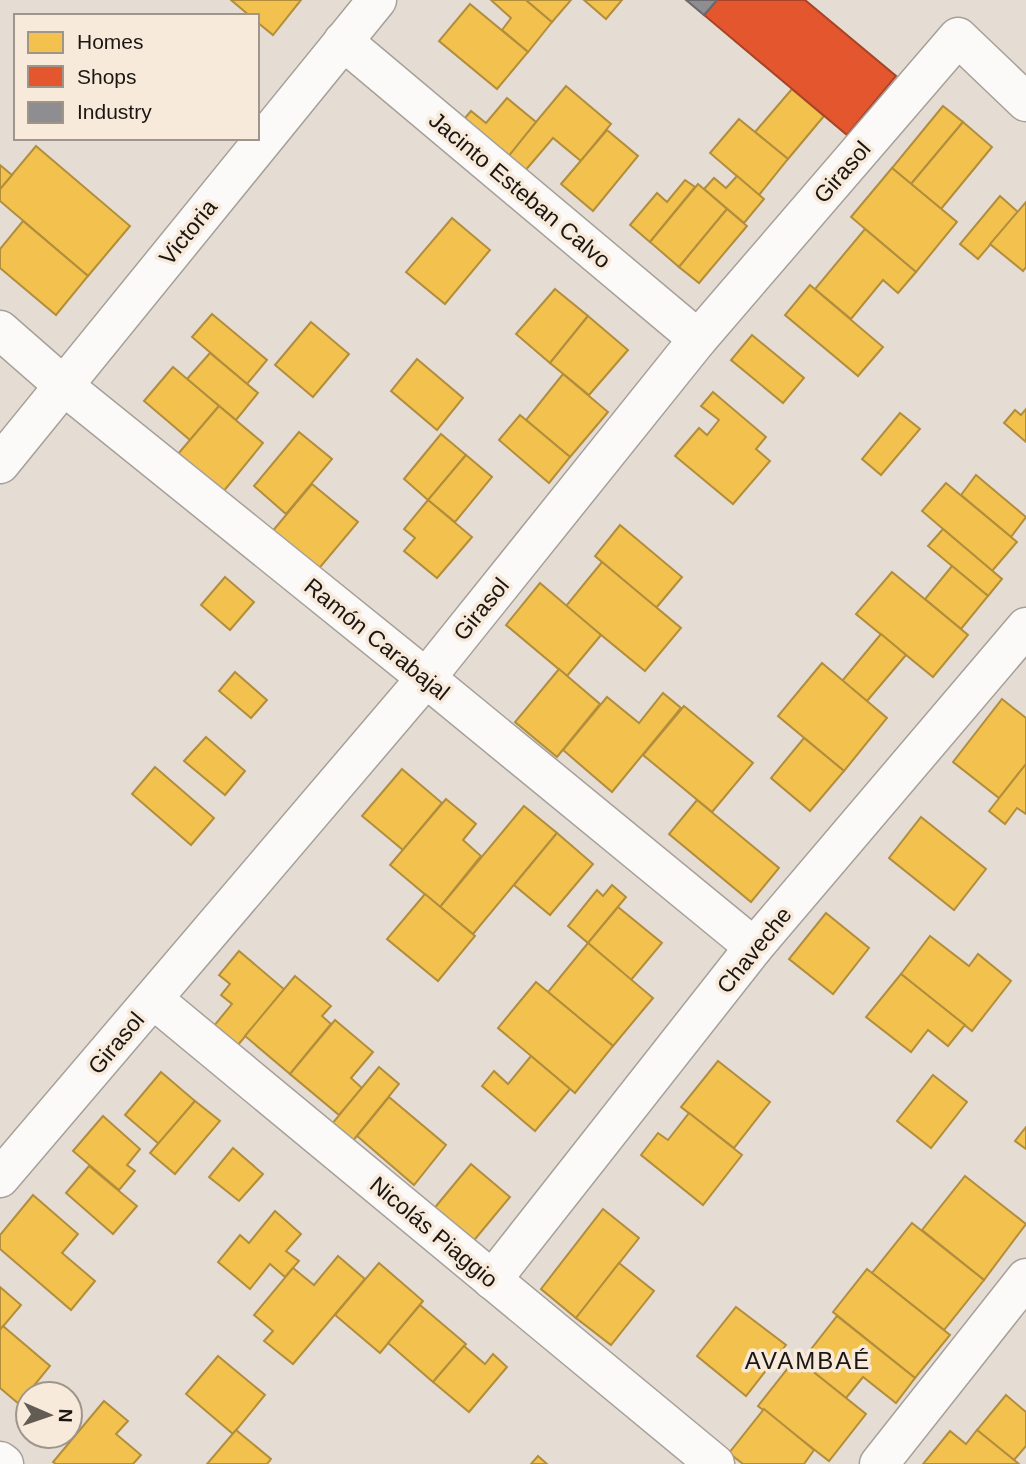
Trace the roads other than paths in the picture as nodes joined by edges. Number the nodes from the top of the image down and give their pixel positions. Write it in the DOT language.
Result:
graph roads {
  1 [pos="377,0"];
  2 [pos="343,41"];
  3 [pos="1026,102"];
  4 [pos="0,330"];
  5 [pos="698,339"];
  6 [pos="64,386"];
  7 [pos="0,464"];
  8 [pos="1026,627"];
  9 [pos="426,678"];
  10 [pos="754,947"];
  11 [pos="153,999"];
  12 [pos="0,1178"];
  13 [pos="1026,1278"];
  14 [pos="492,1280"];
  15 [pos="715,1464"];
  16 [pos="879,1464"];
  1 -- 2 [label="street, Victoria"];
  2 -- 5 [label="street, Jacinto Esteban Calvo"];
  2 -- 6 [label="street, Victoria"];
  3 -- 5 [label="street, Girasol"];
  4 -- 6 [label="street, Ramón Carabajal"];
  5 -- 9 [label="street, Girasol"];
  6 -- 7 [label="street, Victoria"];
  6 -- 9 [label="street, Ramón Carabajal"];
  8 -- 10 [label="street, Chaveche"];
  9 -- 10 [label="street, Ramón Carabajal"];
  9 -- 11 [label="street, Girasol"];
  10 -- 14 [label="street, Chaveche"];
  11 -- 12 [label="street, Girasol"];
  11 -- 14 [label="street, Nicolás Piaggio"];
  13 -- 16 [label="street"];
  14 -- 15 [label="street, Nicolás Piaggio"];
}
